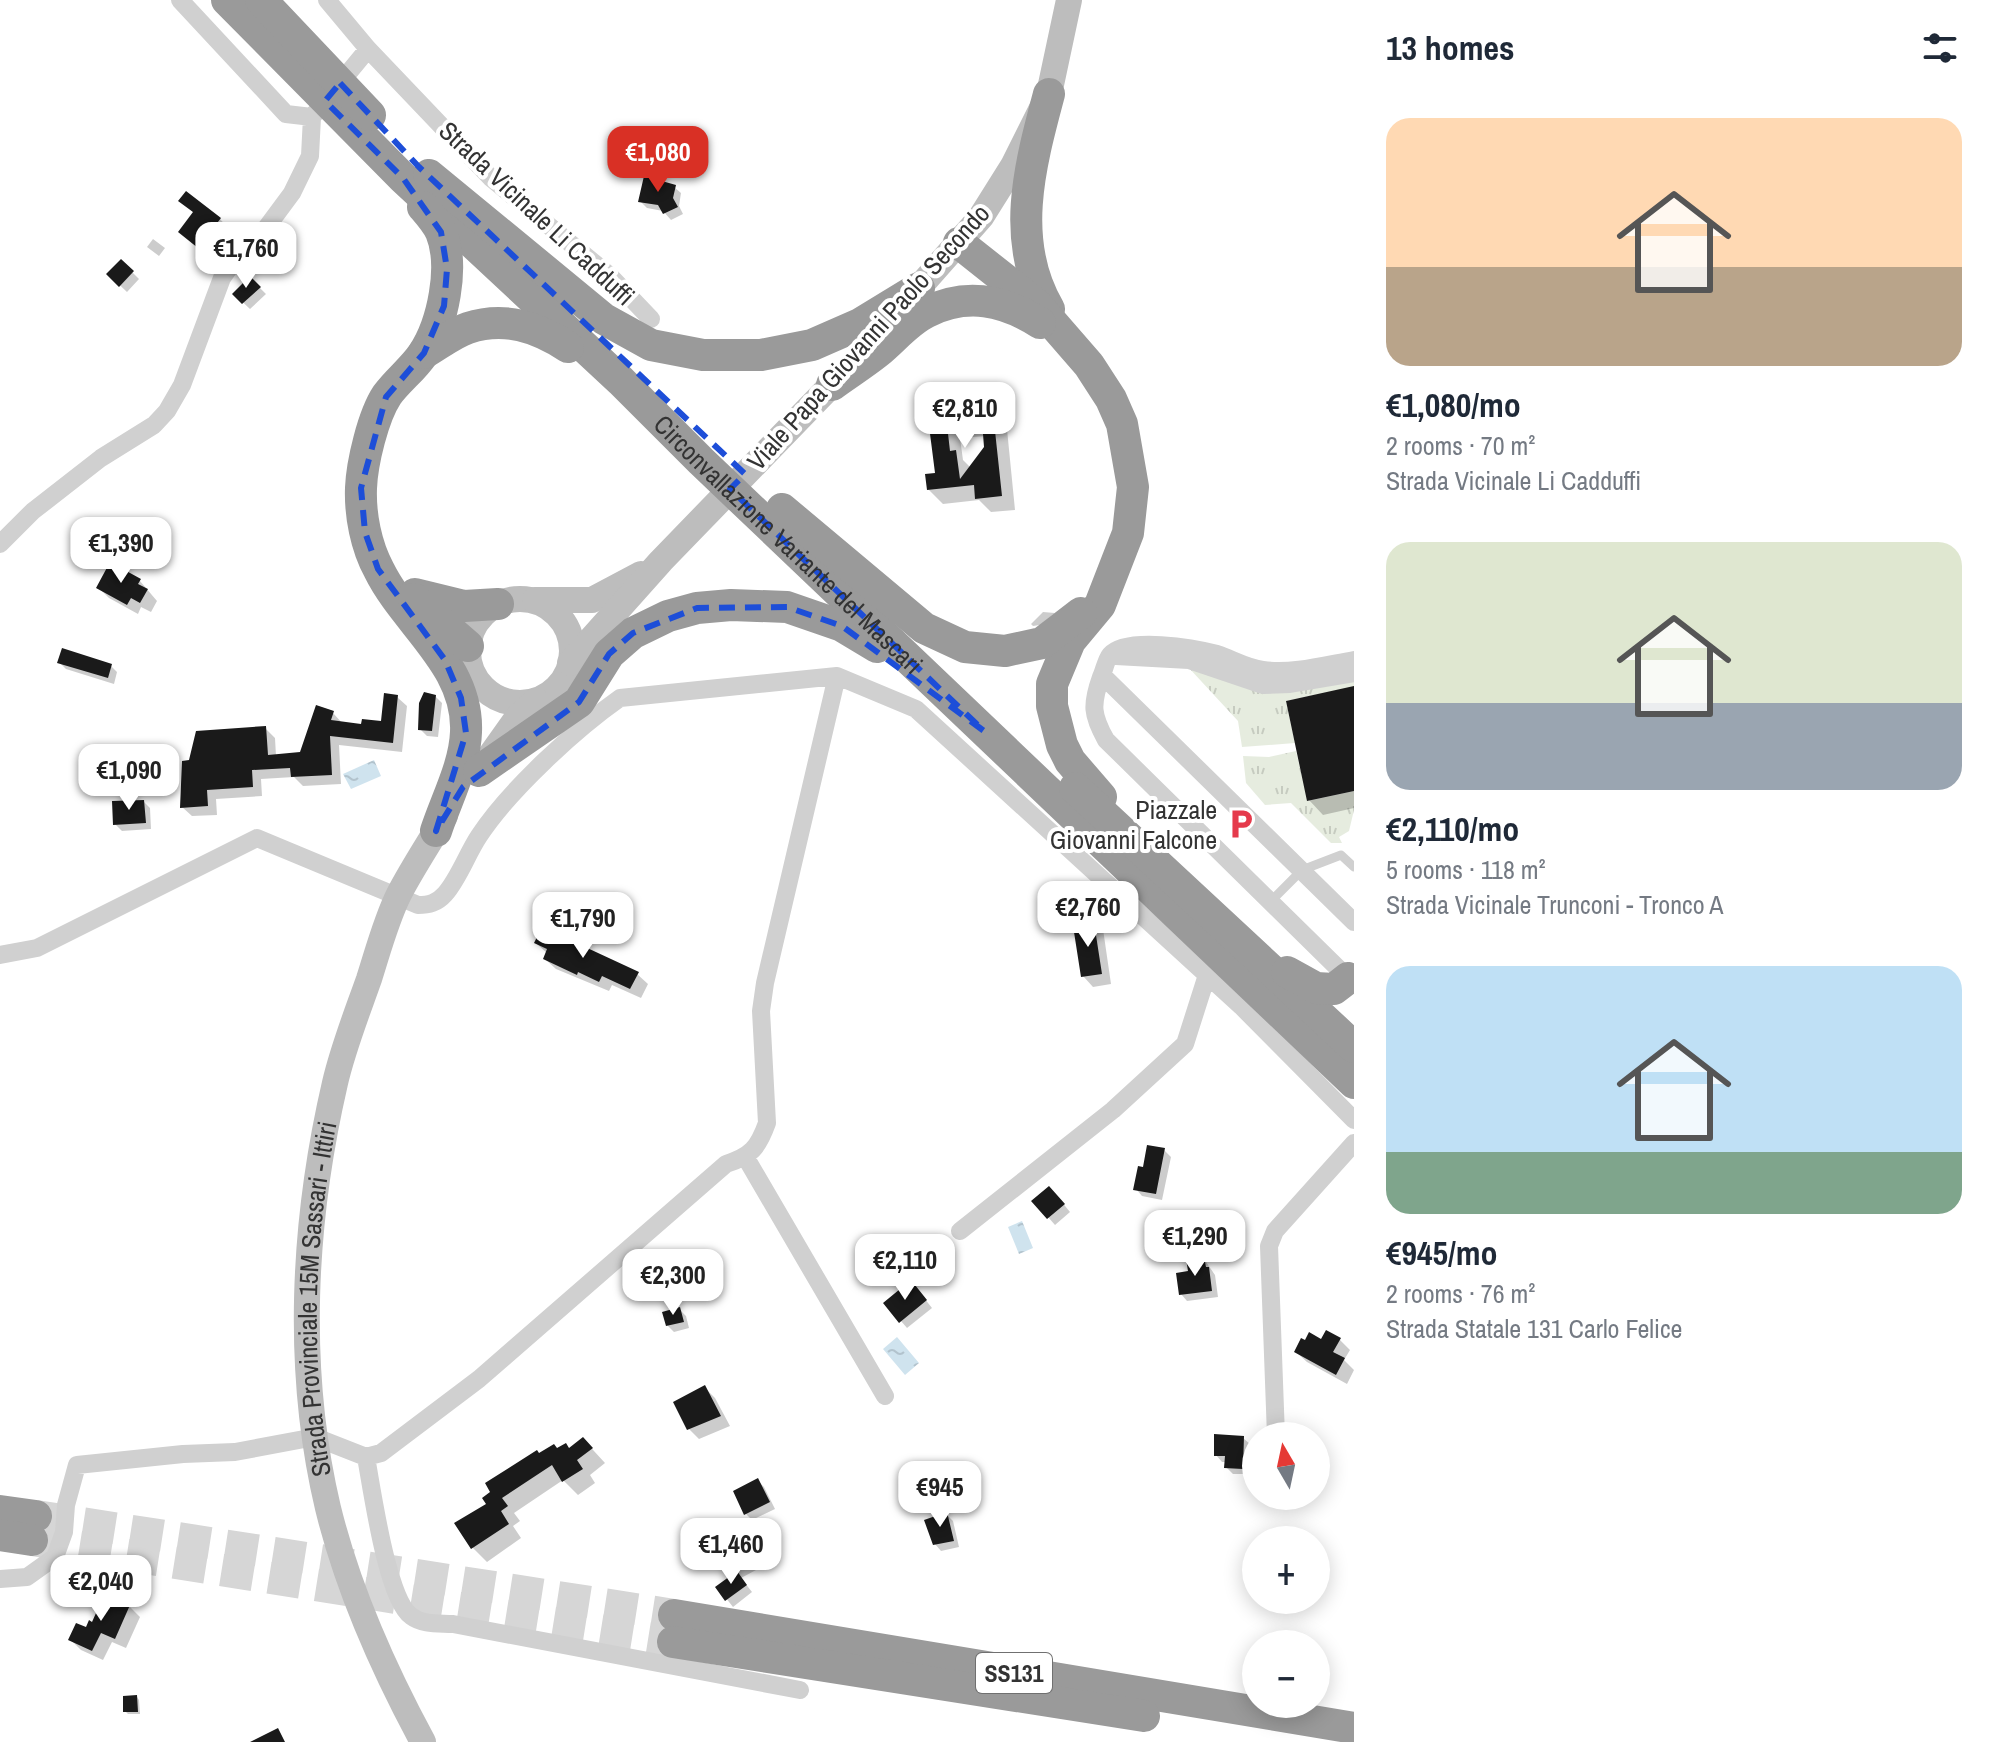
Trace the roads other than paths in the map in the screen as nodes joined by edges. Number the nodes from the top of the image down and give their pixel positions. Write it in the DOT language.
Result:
graph roads {
  1 [pos="180,0"];
  2 [pos="227,0"];
  3 [pos="261,0"];
  4 [pos="327,0"];
  5 [pos="1069,0"];
  6 [pos="368,49"];
  7 [pos="314,73"];
  8 [pos="1049,94"];
  9 [pos="332,107"];
  10 [pos="411,172"];
  11 [pos="959,243"];
  12 [pos="919,288"];
  13 [pos="651,319"];
  14 [pos="1072,346"];
  15 [pos="424,353"];
  16 [pos="621,381"];
  17 [pos="832,385"];
  18 [pos="708,454"];
  19 [pos="776,518"];
  20 [pos="365,532"];
  21 [pos="0,544"];
  22 [pos="661,561"];
  23 [pos="1107,585"];
  24 [pos="403,589"];
  25 [pos="530,600"];
  26 [pos="498,604"];
  27 [pos="1109,656"];
  28 [pos="1354,660"];
  29 [pos="471,662"];
  30 [pos="570,663"];
  31 [pos="1354,673"];
  32 [pos="1102,675"];
  33 [pos="837,676"];
  34 [pos="536,701"];
  35 [pos="984,731"];
  36 [pos="471,779"];
  37 [pos="436,831"];
  38 [pos="1354,867"];
  39 [pos="1302,870"];
  40 [pos="397,896"];
  41 [pos="1196,898"];
  42 [pos="1271,901"];
  43 [pos="1354,922"];
  44 [pos="1257,954"];
  45 [pos="0,955"];
  46 [pos="1207,975"];
  47 [pos="1351,981"];
  48 [pos="1354,1047"];
  49 [pos="1354,1083"];
  50 [pos="1354,1120"];
  51 [pos="1354,1143"];
  52 [pos="746,1158"];
  53 [pos="960,1231"];
  54 [pos="885,1396"];
  55 [pos="1275,1422"];
  56 [pos="315,1437"];
  57 [pos="366,1457"];
  58 [pos="0,1511"];
  59 [pos="0,1535"];
  60 [pos="0,1579"];
  61 [pos="800,1690"];
  62 [pos="1354,1728"];
  63 [pos="423,1742"];
  64 [pos="1309,1742"];
  1 -- 9 [label="street"];
  2 -- 7 [label="highway, Circonvallazione Variante del Mascari"];
  3 -- 7 [label="highway, Circonvallazione Variante del Mascari"];
  4 -- 6 [label="street, Strada Vicinale Li Cadduffi"];
  5 -- 8 [label="main road, Viale Papa Giovanni Paolo Secondo"];
  6 -- 9 [label="street"];
  6 -- 13 [label="street, Strada Vicinale Li Cadduffi"];
  7 -- 9 [label="highway, Circonvallazione Variante del Mascari"];
  8 -- 11 [label="main road, Viale Papa Giovanni Paolo Secondo"];
  8 -- 14 [label="highway"];
  9 -- 10 [label="highway, Circonvallazione Variante del Mascari"];
  9 -- 21 [label="street"];
  10 -- 12 [label="highway"];
  10 -- 15 [label="highway"];
  10 -- 16 [label="highway, Circonvallazione Variante del Mascari"];
  10 -- 18 [label="highway, Circonvallazione Variante del Mascari"];
  11 -- 12 [label="main road, Viale Papa Giovanni Paolo Secondo"];
  11 -- 14 [label="highway"];
  12 -- 17 [label="main road, Viale Papa Giovanni Paolo Secondo"];
  14 -- 17 [label="highway"];
  14 -- 23 [label="highway"];
  15 -- 16 [label="highway"];
  15 -- 20 [label="highway"];
  16 -- 18 [label="highway, Circonvallazione Variante del Mascari"];
  17 -- 22 [label="main road, Viale Papa Giovanni Paolo Secondo"];
  18 -- 19 [label="highway, Circonvallazione Variante del Mascari"];
  19 -- 23 [label="highway"];
  19 -- 35 [label="highway, Circonvallazione Variante del Mascari"];
  19 -- 41 [label="highway, Circonvallazione Variante del Mascari"];
  20 -- 24 [label="highway"];
  20 -- 37 [label="highway"];
  22 -- 25 [label="main road, Viale Papa Giovanni Paolo Secondo"];
  22 -- 30 [label="main road, Viale Papa Giovanni Paolo Secondo"];
  23 -- 41 [label="highway"];
  24 -- 26 [label="highway"];
  24 -- 29 [label="highway"];
  25 -- 26 [label="main road"];
  25 -- 30 [label="main road"];
  26 -- 29 [label="main road"];
  27 -- 28 [label="street"];
  27 -- 31 [label="street"];
  27 -- 32 [label="street"];
  29 -- 34 [label="main road"];
  29 -- 36 [label="main road"];
  30 -- 34 [label="main road"];
  32 -- 39 [label="street"];
  32 -- 42 [label="street"];
  33 -- 40 [label="street"];
  33 -- 46 [label="street"];
  33 -- 52 [label="street"];
  34 -- 36 [label="main road"];
  35 -- 36 [label="highway"];
  35 -- 49 [label="highway, Circonvallazione Variante del Mascari"];
  36 -- 37 [label="main road"];
  37 -- 40 [label="main road"];
  38 -- 39 [label="lane"];
  39 -- 42 [label="lane"];
  39 -- 43 [label="street"];
  40 -- 45 [label="street"];
  40 -- 56 [label="main road, Strada Provinciale 15M Sassari - Ittiri"];
  41 -- 44 [label="highway, Circonvallazione Variante del Mascari"];
  42 -- 47 [label="street"];
  44 -- 47 [label="highway"];
  44 -- 48 [label="highway, Circonvallazione Variante del Mascari"];
  46 -- 50 [label="street"];
  46 -- 53 [label="street"];
  51 -- 55 [label="street"];
  52 -- 54 [label="street"];
  52 -- 57 [label="street"];
  56 -- 57 [label="street"];
  56 -- 60 [label="street"];
  56 -- 63 [label="main road, Strada Provinciale 15M Sassari - Ittiri"];
  57 -- 61 [label="street"];
  58 -- 59 [label="highway"];
  62 -- 64 [label="highway, SS131"];
}
